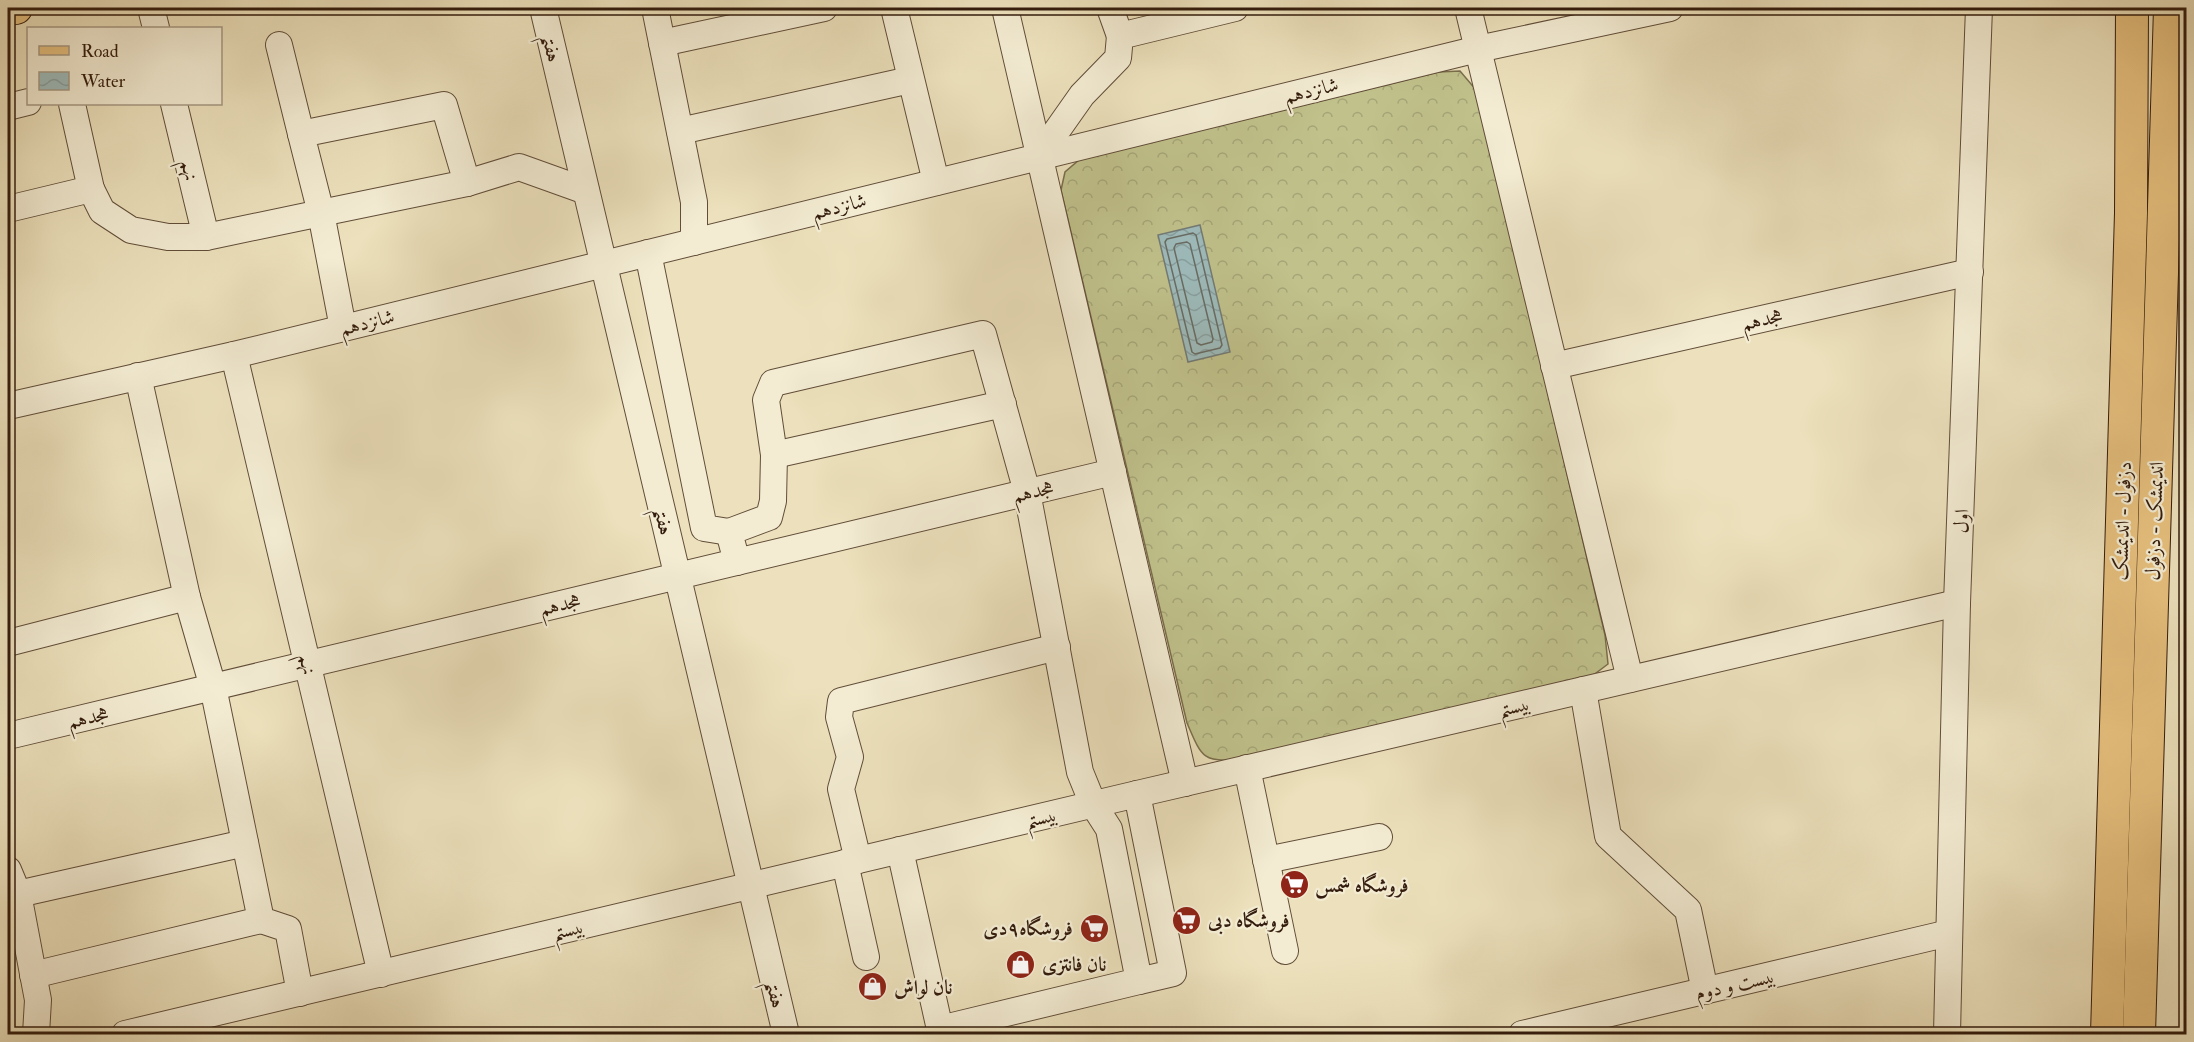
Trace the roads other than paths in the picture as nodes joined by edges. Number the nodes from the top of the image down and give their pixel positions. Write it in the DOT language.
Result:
graph roads {
  1 [pos="16,8"];
  2 [pos="151,8"];
  3 [pos="543,8"];
  4 [pos="655,8"];
  5 [pos="824,8"];
  6 [pos="894,8"];
  7 [pos="1005,8"];
  8 [pos="1110,8"];
  9 [pos="1235,8"];
  10 [pos="1468,8"];
  11 [pos="1670,8"];
  12 [pos="1979,8"];
  13 [pos="2132,8"];
  14 [pos="2170,8"];
  15 [pos="8,9"];
  16 [pos="2187,18"];
  17 [pos="156,27"];
  18 [pos="1120,36"];
  19 [pos="662,43"];
  20 [pos="279,45"];
  21 [pos="1478,49"];
  22 [pos="910,80"];
  23 [pos="27,102"];
  24 [pos="72,105"];
  25 [pos="174,105"];
  26 [pos="8,107"];
  27 [pos="2168,123"];
  28 [pos="680,131"];
  29 [pos="301,134"];
  30 [pos="1040,156"];
  31 [pos="936,182"];
  32 [pos="467,183"];
  33 [pos="91,189"];
  34 [pos="586,191"];
  35 [pos="8,209"];
  36 [pos="321,213"];
  37 [pos="206,237"];
  38 [pos="694,242"];
  39 [pos="648,253"];
  40 [pos="603,264"];
  41 [pos="1970,272"];
  42 [pos="343,328"];
  43 [pos="234,355"];
  44 [pos="1554,366"];
  45 [pos="138,376"];
  46 [pos="1003,404"];
  47 [pos="8,406"];
  48 [pos="774,455"];
  49 [pos="1113,472"];
  50 [pos="1027,492"];
  51 [pos="729,532"];
  52 [pos="737,562"];
  53 [pos="677,576"];
  54 [pos="187,597"];
  55 [pos="1958,603"];
  56 [pos="8,643"];
  57 [pos="1057,647"];
  58 [pos="308,664"];
  59 [pos="1630,679"];
  60 [pos="213,687"];
  61 [pos="1583,690"];
  62 [pos="8,736"];
  63 [pos="1247,768"];
  64 [pos="1185,783"];
  65 [pos="1137,794"];
  66 [pos="1093,804"];
  67 [pos="1379,837"];
  68 [pos="245,843"];
  69 [pos="900,850"];
  70 [pos="1266,860"];
  71 [pos="852,862"];
  72 [pos="8,870"];
  73 [pos="750,886"];
  74 [pos="18,894"];
  75 [pos="261,920"];
  76 [pos="1949,933"];
  77 [pos="1285,951"];
  78 [pos="866,957"];
  79 [pos="381,974"];
  80 [pos="33,975"];
  81 [pos="1139,981"];
  82 [pos="1705,991"];
  83 [pos="300,993"];
  84 [pos="156,1031"];
  85 [pos="941,1032"];
  86 [pos="36,1035"];
  87 [pos="125,1035"];
  88 [pos="786,1035"];
  89 [pos="1522,1035"];
  90 [pos="1947,1035"];
  91 [pos="2108,1035"];
  92 [pos="2139,1035"];
  1 -- 15 [label="main road"];
  2 -- 17 [label="street"];
  3 -- 34 [label="street, هفتم"];
  4 -- 19 [label="street"];
  5 -- 19 [label="street"];
  6 -- 22 [label="street"];
  7 -- 30 [label="street"];
  8 -- 18 [label="street"];
  9 -- 18 [label="street"];
  10 -- 21 [label="street"];
  11 -- 21 [label="street, شانزدهم"];
  12 -- 41 [label="street, اول"];
  13 -- 91 [label="main road, دزفول - اندیمشک"];
  14 -- 27 [label="main road, اندیمشک - دزفول"];
  16 -- 27 [label="main road"];
  18 -- 30 [label="street"];
  19 -- 28 [label="street"];
  20 -- 29 [label="street"];
  21 -- 30 [label="street, شانزدهم"];
  21 -- 44 [label="street"];
  22 -- 28 [label="street"];
  22 -- 31 [label="street"];
  23 -- 26 [label="street"];
  24 -- 33 [label="street"];
  25 -- 37 [label="street, نهم"];
  27 -- 92 [label="main road, اندیمشک - دزفول"];
  28 -- 38 [label="street"];
  29 -- 32 [label="street"];
  29 -- 36 [label="street"];
  30 -- 31 [label="street, شانزدهم"];
  30 -- 49 [label="street"];
  31 -- 38 [label="street, شانزدهم"];
  32 -- 34 [label="street"];
  32 -- 36 [label="street"];
  33 -- 35 [label="street"];
  33 -- 37 [label="street"];
  34 -- 40 [label="street, هفتم"];
  36 -- 37 [label="street"];
  36 -- 42 [label="street"];
  38 -- 39 [label="street, شانزدهم"];
  39 -- 40 [label="street, شانزدهم"];
  39 -- 51 [label="street"];
  40 -- 42 [label="street, شانزدهم"];
  40 -- 53 [label="street, هفتم"];
  41 -- 44 [label="street, هجدهم"];
  41 -- 55 [label="street, اول"];
  42 -- 43 [label="street, شانزدهم"];
  43 -- 45 [label="street, شانزدهم"];
  43 -- 58 [label="street, نهم"];
  44 -- 59 [label="street"];
  45 -- 47 [label="street, شانزدهم"];
  45 -- 54 [label="street"];
  46 -- 48 [label="street"];
  46 -- 48 [label="street"];
  46 -- 50 [label="street"];
  48 -- 51 [label="street"];
  49 -- 50 [label="street, هجدهم"];
  49 -- 64 [label="street"];
  50 -- 52 [label="street, هجدهم"];
  50 -- 57 [label="street"];
  51 -- 52 [label="street"];
  52 -- 53 [label="street, هجدهم"];
  53 -- 58 [label="street, هجدهم"];
  53 -- 73 [label="street, هفتم"];
  54 -- 56 [label="street"];
  54 -- 60 [label="street"];
  55 -- 59 [label="street, بیستم"];
  55 -- 76 [label="street, اول"];
  57 -- 66 [label="street"];
  57 -- 71 [label="street"];
  58 -- 60 [label="street, هجدهم"];
  58 -- 79 [label="street, نهم"];
  59 -- 61 [label="street, بیستم"];
  60 -- 62 [label="street, هجدهم"];
  60 -- 68 [label="street"];
  61 -- 63 [label="street, بیستم"];
  61 -- 82 [label="street"];
  63 -- 64 [label="street, بیستم"];
  63 -- 70 [label="street"];
  64 -- 65 [label="street, بیستم"];
  65 -- 66 [label="street, بیستم"];
  65 -- 81 [label="street"];
  66 -- 69 [label="street, بیستم"];
  66 -- 81 [label="street"];
  67 -- 70 [label="street"];
  68 -- 74 [label="street"];
  68 -- 75 [label="street"];
  69 -- 71 [label="street, بیستم"];
  69 -- 85 [label="street"];
  70 -- 77 [label="street"];
  71 -- 73 [label="street, بیستم"];
  71 -- 78 [label="street"];
  72 -- 74 [label="street"];
  73 -- 79 [label="street, بیستم"];
  73 -- 88 [label="street, هفتم"];
  74 -- 80 [label="street"];
  75 -- 80 [label="street"];
  75 -- 83 [label="street"];
  76 -- 82 [label="street, بیست و دوم"];
  76 -- 90 [label="street, اول"];
  79 -- 83 [label="street, بیستم"];
  80 -- 86 [label="street"];
  81 -- 85 [label="street"];
  82 -- 89 [label="street, بیست و دوم"];
  83 -- 84 [label="street, بیستم"];
  84 -- 87 [label="street, بیستم"];
}
